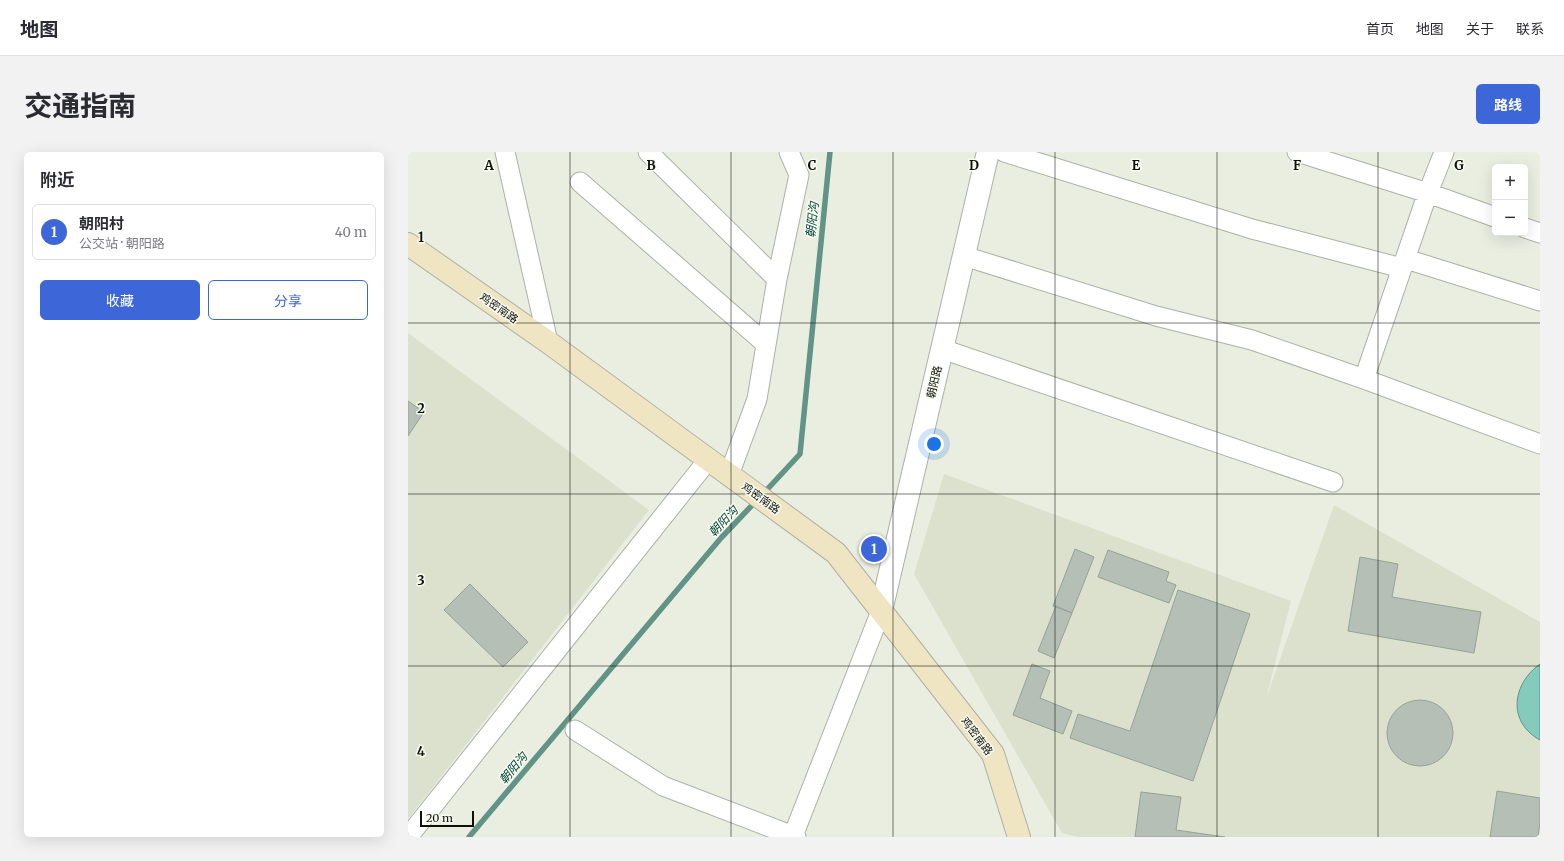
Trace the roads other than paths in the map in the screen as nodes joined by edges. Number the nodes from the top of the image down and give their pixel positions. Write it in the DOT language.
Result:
graph roads {
  1 [pos="505,152"];
  2 [pos="648,152"];
  3 [pos="789,152"];
  4 [pos="988,152"];
  5 [pos="1004,152"];
  6 [pos="1298,152"];
  7 [pos="1444,152"];
  8 [pos="580,182"];
  9 [pos="1428,193"];
  10 [pos="1492,216"];
  11 [pos="1528,229"];
  12 [pos="1540,233"];
  13 [pos="408,244"];
  14 [pos="964,256"];
  15 [pos="1404,264"];
  16 [pos="777,279"];
  17 [pos="1540,301"];
  18 [pos="548,342"];
  19 [pos="766,344"];
  20 [pos="942,349"];
  21 [pos="1364,379"];
  22 [pos="1540,444"];
  23 [pos="708,460"];
  24 [pos="729,475"];
  25 [pos="1333,482"];
  26 [pos="881,611"];
  27 [pos="575,730"];
  28 [pos="794,836"];
  29 [pos="408,837"];
  30 [pos="1019,837"];
  1 -- 18 [label="street"];
  2 -- 16 [label="street"];
  3 -- 16 [label="street"];
  4 -- 14 [label="street, 朝阳路"];
  5 -- 15 [label="street"];
  6 -- 9 [label="street"];
  7 -- 9 [label="street"];
  8 -- 19 [label="street"];
  9 -- 10 [label="street"];
  9 -- 15 [label="street"];
  11 -- 12 [label="street"];
  13 -- 18 [label="main road, 鸡密南路"];
  14 -- 20 [label="street, 朝阳路"];
  14 -- 21 [label="street"];
  15 -- 17 [label="street"];
  15 -- 21 [label="street"];
  16 -- 19 [label="street"];
  18 -- 23 [label="main road, 鸡密南路"];
  19 -- 24 [label="street"];
  20 -- 25 [label="street"];
  20 -- 26 [label="street, 朝阳路"];
  21 -- 22 [label="street"];
  23 -- 24 [label="main road, 鸡密南路"];
  23 -- 29 [label="street"];
  24 -- 26 [label="main road, 鸡密南路"];
  26 -- 28 [label="street"];
  26 -- 30 [label="main road, 鸡密南路"];
  27 -- 28 [label="street"];
}
